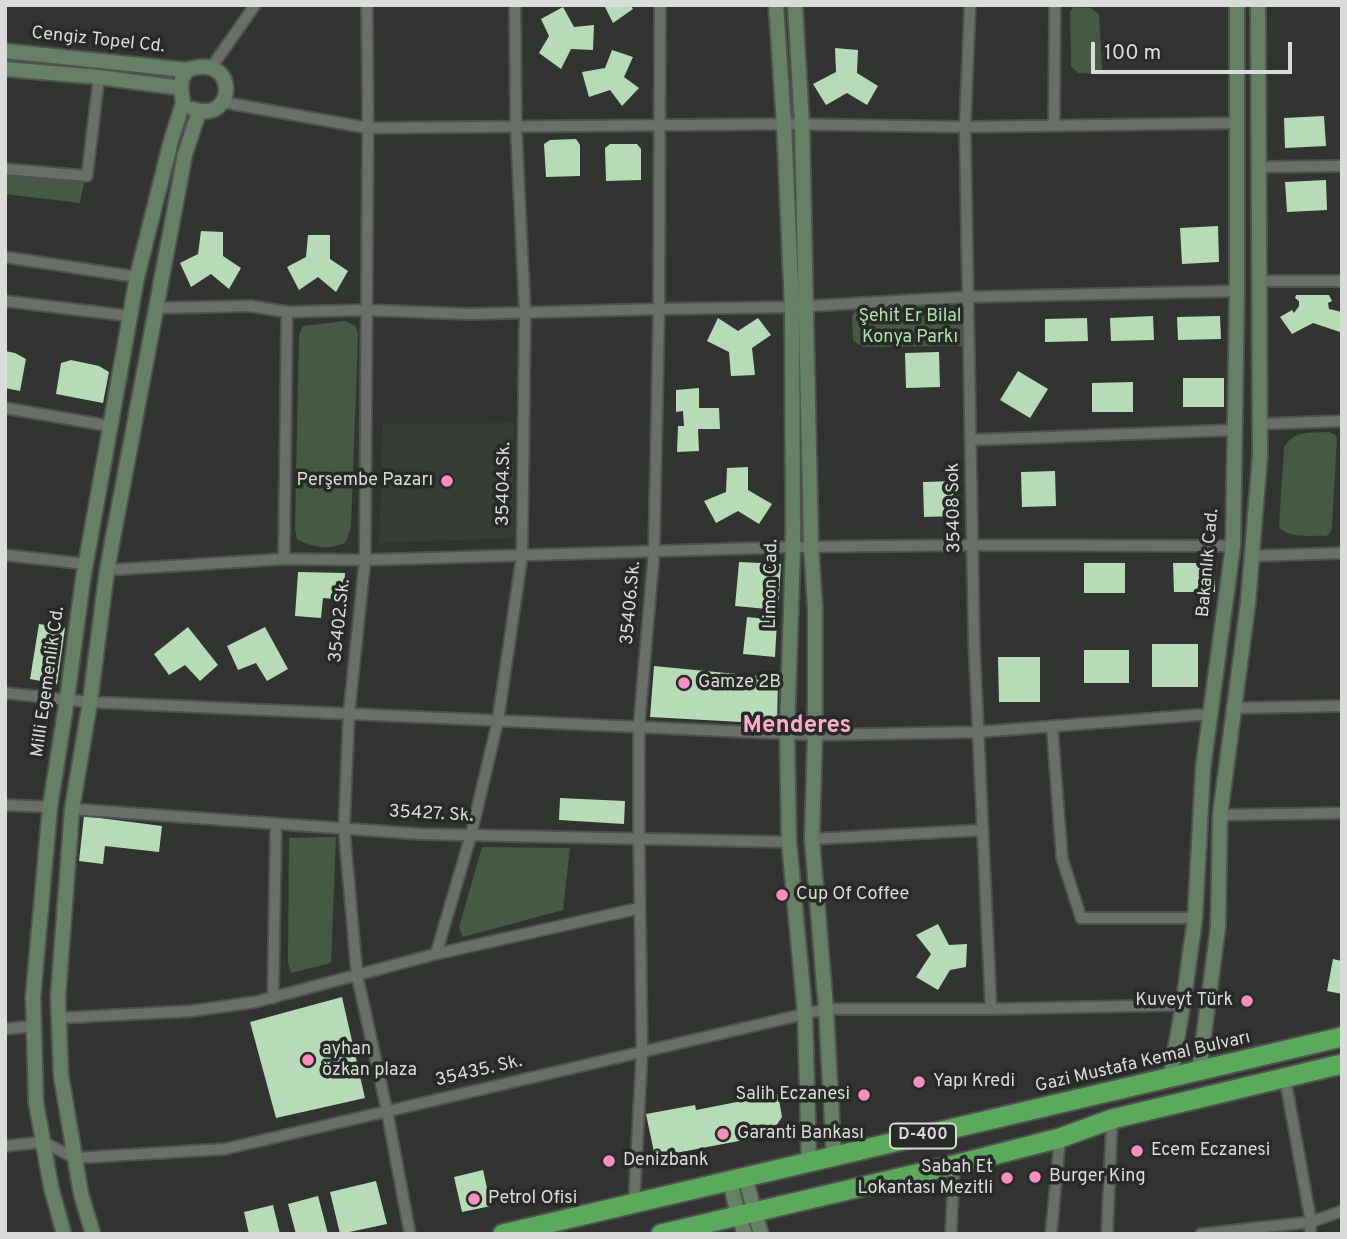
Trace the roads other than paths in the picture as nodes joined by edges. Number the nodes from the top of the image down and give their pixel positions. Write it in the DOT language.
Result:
graph roads {
  1 [pos="255,5"];
  2 [pos="368,5"];
  3 [pos="515,5"];
  4 [pos="660,5"];
  5 [pos="776,5"];
  6 [pos="795,5"];
  7 [pos="970,5"];
  8 [pos="1055,5"];
  9 [pos="1237,5"];
  10 [pos="1258,5"];
  11 [pos="5,51"];
  12 [pos="211,68"];
  13 [pos="5,69"];
  14 [pos="187,70"];
  15 [pos="99,77"];
  16 [pos="181,88"];
  17 [pos="222,102"];
  18 [pos="183,103"];
  19 [pos="199,112"];
  20 [pos="1236,123"];
  21 [pos="784,124"];
  22 [pos="802,125"];
  23 [pos="660,126"];
  24 [pos="1054,126"];
  25 [pos="516,127"];
  26 [pos="965,127"];
  27 [pos="368,128"];
  28 [pos="1342,166"];
  29 [pos="1259,167"];
  30 [pos="5,169"];
  31 [pos="5,257"];
  32 [pos="136,277"];
  33 [pos="1260,281"];
  34 [pos="1342,281"];
  35 [pos="1237,291"];
  36 [pos="968,298"];
  37 [pos="5,300"];
  38 [pos="799,307"];
  39 [pos="156,308"];
  40 [pos="660,309"];
  41 [pos="366,310"];
  42 [pos="287,312"];
  43 [pos="525,312"];
  44 [pos="130,316"];
  45 [pos="5,408"];
  46 [pos="1342,421"];
  47 [pos="1260,424"];
  48 [pos="110,426"];
  49 [pos="1234,430"];
  50 [pos="971,440"];
  51 [pos="973,545"];
  52 [pos="811,546"];
  53 [pos="1233,546"];
  54 [pos="793,547"];
  55 [pos="654,552"];
  56 [pos="1342,553"];
  57 [pos="5,555"];
  58 [pos="522,556"];
  59 [pos="1251,556"];
  60 [pos="284,559"];
  61 [pos="365,560"];
  62 [pos="86,565"];
  63 [pos="107,570"];
  64 [pos="5,693"];
  65 [pos="67,699"];
  66 [pos="90,702"];
  67 [pos="1342,706"];
  68 [pos="1234,708"];
  69 [pos="349,713"];
  70 [pos="1210,714"];
  71 [pos="498,720"];
  72 [pos="639,726"];
  73 [pos="1052,726"];
  74 [pos="978,732"];
  75 [pos="787,733"];
  76 [pos="815,735"];
  77 [pos="5,805"];
  78 [pos="50,807"];
  79 [pos="72,809"];
  80 [pos="1342,813"];
  81 [pos="1220,815"];
  82 [pos="276,824"];
  83 [pos="344,828"];
  84 [pos="983,830"];
  85 [pos="471,835"];
  86 [pos="639,839"];
  87 [pos="812,839"];
  88 [pos="789,842"];
  89 [pos="640,908"];
  90 [pos="1195,918"];
  91 [pos="436,954"];
  92 [pos="357,975"];
  93 [pos="273,998"];
  94 [pos="1183,1005"];
  95 [pos="825,1009"];
  96 [pos="991,1009"];
  97 [pos="805,1014"];
  98 [pos="59,1018"];
  99 [pos="34,1026"];
  100 [pos="5,1028"];
  101 [pos="1342,1037"];
  102 [pos="642,1052"];
  103 [pos="1342,1064"];
  104 [pos="1199,1072"];
  105 [pos="1284,1078"];
  106 [pos="1170,1079"];
  107 [pos="387,1111"];
  108 [pos="1112,1119"];
  109 [pos="1060,1138"];
  110 [pos="43,1142"];
  111 [pos="5,1146"];
  112 [pos="834,1157"];
  113 [pos="75,1158"];
  114 [pos="809,1163"];
  115 [pos="954,1165"];
  116 [pos="738,1179"];
  117 [pos="634,1203"];
  118 [pos="1342,1211"];
  119 [pos="746,1221"];
  120 [pos="1311,1222"];
  121 [pos="64,1234"];
  122 [pos="93,1234"];
  123 [pos="410,1234"];
  124 [pos="503,1234"];
  125 [pos="661,1234"];
  126 [pos="761,1234"];
  127 [pos="951,1234"];
  128 [pos="1051,1234"];
  129 [pos="1107,1234"];
  130 [pos="1201,1234"];
  131 [pos="1310,1234"];
  1 -- 12 [label="street"];
  2 -- 27 [label="street, 35402.Sk."];
  3 -- 25 [label="street, 35404.Sk."];
  4 -- 23 [label="street, 35406.Sk."];
  5 -- 21 [label="street, Limon Cad."];
  6 -- 22 [label="street, Limon Cad."];
  7 -- 26 [label="street, 35408 Sok"];
  8 -- 24 [label="street"];
  9 -- 20 [label="street, Bakanlık Cad."];
  10 -- 29 [label="street"];
  11 -- 14 [label="street, Cengiz Topel Cd."];
  12 -- 14 [label="street"];
  12 -- 17 [label="street"];
  13 -- 15 [label="street, Cengiz Topel Cd."];
  14 -- 16 [label="street"];
  15 -- 16 [label="street, Cengiz Topel Cd."];
  15 -- 30 [label="street"];
  16 -- 18 [label="street"];
  17 -- 19 [label="street"];
  17 -- 27 [label="street"];
  18 -- 19 [label="street"];
  18 -- 32 [label="street, Milli Egemenlik Cd."];
  19 -- 39 [label="street"];
  20 -- 24 [label="street"];
  20 -- 35 [label="street, Bakanlık Cad."];
  21 -- 22 [label="street"];
  21 -- 23 [label="street"];
  21 -- 38 [label="street, Limon Cad."];
  22 -- 26 [label="street"];
  22 -- 38 [label="street, Limon Cad."];
  23 -- 25 [label="street"];
  23 -- 40 [label="street, 35406.Sk."];
  24 -- 26 [label="street"];
  25 -- 27 [label="street"];
  25 -- 43 [label="street, 35404.Sk."];
  26 -- 36 [label="street, 35408 Sok"];
  27 -- 41 [label="street, 35402.Sk."];
  28 -- 29 [label="street"];
  29 -- 33 [label="street"];
  31 -- 32 [label="street"];
  32 -- 44 [label="street, Milli Egemenlik Cd."];
  33 -- 34 [label="street"];
  33 -- 47 [label="street"];
  35 -- 36 [label="street"];
  35 -- 49 [label="street, Bakanlık Cad."];
  36 -- 38 [label="street"];
  36 -- 50 [label="street, 35408 Sok"];
  37 -- 44 [label="street"];
  38 -- 40 [label="street"];
  38 -- 52 [label="street, Limon Cad."];
  38 -- 54 [label="street, Limon Cad."];
  39 -- 42 [label="street"];
  39 -- 63 [label="street"];
  40 -- 43 [label="street"];
  40 -- 55 [label="street, 35406.Sk."];
  41 -- 42 [label="street"];
  41 -- 43 [label="street"];
  41 -- 61 [label="street, 35402.Sk."];
  42 -- 60 [label="street"];
  43 -- 58 [label="street, 35404.Sk."];
  44 -- 48 [label="street, Milli Egemenlik Cd."];
  45 -- 48 [label="street"];
  46 -- 47 [label="street"];
  47 -- 59 [label="street"];
  48 -- 62 [label="street, Milli Egemenlik Cd."];
  49 -- 50 [label="street"];
  49 -- 53 [label="street, Bakanlık Cad."];
  50 -- 51 [label="street, 35408 Sok"];
  51 -- 52 [label="street"];
  51 -- 53 [label="street"];
  51 -- 74 [label="street, 35408 Sok"];
  52 -- 54 [label="street"];
  52 -- 76 [label="street, Limon Cad."];
  53 -- 70 [label="street, Bakanlık Cad."];
  54 -- 55 [label="street"];
  54 -- 75 [label="street, Limon Cad."];
  55 -- 58 [label="street"];
  55 -- 72 [label="street, 35406.Sk."];
  56 -- 59 [label="street"];
  57 -- 62 [label="street"];
  58 -- 61 [label="street"];
  58 -- 71 [label="street, 35404.Sk."];
  59 -- 68 [label="street"];
  60 -- 61 [label="street"];
  60 -- 63 [label="street"];
  61 -- 69 [label="street, 35402.Sk."];
  62 -- 65 [label="street, Milli Egemenlik Cd."];
  63 -- 66 [label="street"];
  64 -- 65 [label="street"];
  65 -- 66 [label="street"];
  65 -- 78 [label="street, Milli Egemenlik Cd."];
  66 -- 69 [label="street"];
  66 -- 79 [label="street"];
  67 -- 68 [label="street"];
  68 -- 81 [label="street"];
  69 -- 71 [label="street"];
  69 -- 83 [label="street, 35402.Sk."];
  70 -- 73 [label="street"];
  70 -- 90 [label="street, Bakanlık Cad."];
  71 -- 72 [label="street"];
  71 -- 85 [label="street, 35404.Sk."];
  72 -- 75 [label="street"];
  72 -- 86 [label="street, 35406.Sk."];
  73 -- 74 [label="street"];
  73 -- 90 [label="street"];
  74 -- 76 [label="street"];
  74 -- 84 [label="street, 35408 Sok"];
  75 -- 76 [label="street"];
  75 -- 88 [label="street, Limon Cad."];
  76 -- 87 [label="street, Limon Cad."];
  77 -- 78 [label="street"];
  78 -- 99 [label="street, Milli Egemenlik Cd."];
  79 -- 82 [label="street, 35427. Sk."];
  79 -- 98 [label="street"];
  80 -- 81 [label="street"];
  81 -- 104 [label="street"];
  82 -- 83 [label="street, 35427. Sk."];
  82 -- 93 [label="street"];
  83 -- 85 [label="street, 35427. Sk."];
  83 -- 92 [label="street, 35402.Sk."];
  84 -- 87 [label="street"];
  84 -- 96 [label="street, 35408 Sok"];
  85 -- 86 [label="street, 35427. Sk."];
  85 -- 91 [label="street, 35404.Sk."];
  86 -- 88 [label="street, 35427. Sk."];
  86 -- 89 [label="street, 35406.Sk."];
  87 -- 95 [label="street, Limon Cad."];
  88 -- 97 [label="street, Limon Cad."];
  89 -- 91 [label="street"];
  89 -- 102 [label="street, 35406.Sk."];
  90 -- 94 [label="street, Bakanlık Cad."];
  91 -- 92 [label="street"];
  92 -- 93 [label="street"];
  92 -- 107 [label="street, 35402.Sk."];
  93 -- 98 [label="street"];
  94 -- 96 [label="street, 35435. Sk."];
  94 -- 106 [label="street, Bakanlık Cad."];
  95 -- 96 [label="street, 35435. Sk."];
  95 -- 97 [label="street, 35435. Sk."];
  95 -- 112 [label="street, Limon Cad."];
  97 -- 102 [label="street, 35435. Sk."];
  97 -- 114 [label="street, Limon Cad."];
  98 -- 113 [label="street"];
  99 -- 100 [label="street"];
  99 -- 110 [label="street, Milli Egemenlik Cd."];
  101 -- 104 [label="highway, Gazi Mustafa Kemal Bulvarı / D-400"];
  102 -- 107 [label="street, 35435. Sk."];
  102 -- 117 [label="street, 35406.Sk."];
  103 -- 105 [label="highway, D-400"];
  104 -- 106 [label="highway, Gazi Mustafa Kemal Bulvarı / D-400"];
  105 -- 108 [label="highway, D-400"];
  105 -- 120 [label="street"];
  106 -- 112 [label="highway, Gazi Mustafa Kemal Bulvarı / D-400"];
  107 -- 113 [label="street, 35435. Sk."];
  107 -- 123 [label="street, 35402.Sk."];
  108 -- 109 [label="highway, D-400"];
  108 -- 129 [label="street"];
  109 -- 115 [label="highway, D-400"];
  109 -- 128 [label="street"];
  110 -- 111 [label="street"];
  110 -- 113 [label="street"];
  110 -- 121 [label="street, Milli Egemenlik Cd."];
  112 -- 114 [label="highway, Gazi Mustafa Kemal Bulvarı / D-400"];
  113 -- 122 [label="street"];
  114 -- 116 [label="highway, Gazi Mustafa Kemal Bulvarı / D-400"];
  115 -- 119 [label="highway, D-400"];
  115 -- 127 [label="street"];
  116 -- 117 [label="highway, Gazi Mustafa Kemal Bulvarı / D-400"];
  116 -- 119 [label="street"];
  117 -- 124 [label="highway, Gazi Mustafa Kemal Bulvarı / D-400"];
  118 -- 120 [label="street"];
  119 -- 125 [label="highway, D-400"];
  119 -- 126 [label="street"];
  120 -- 130 [label="street"];
  120 -- 131 [label="street"];
}
